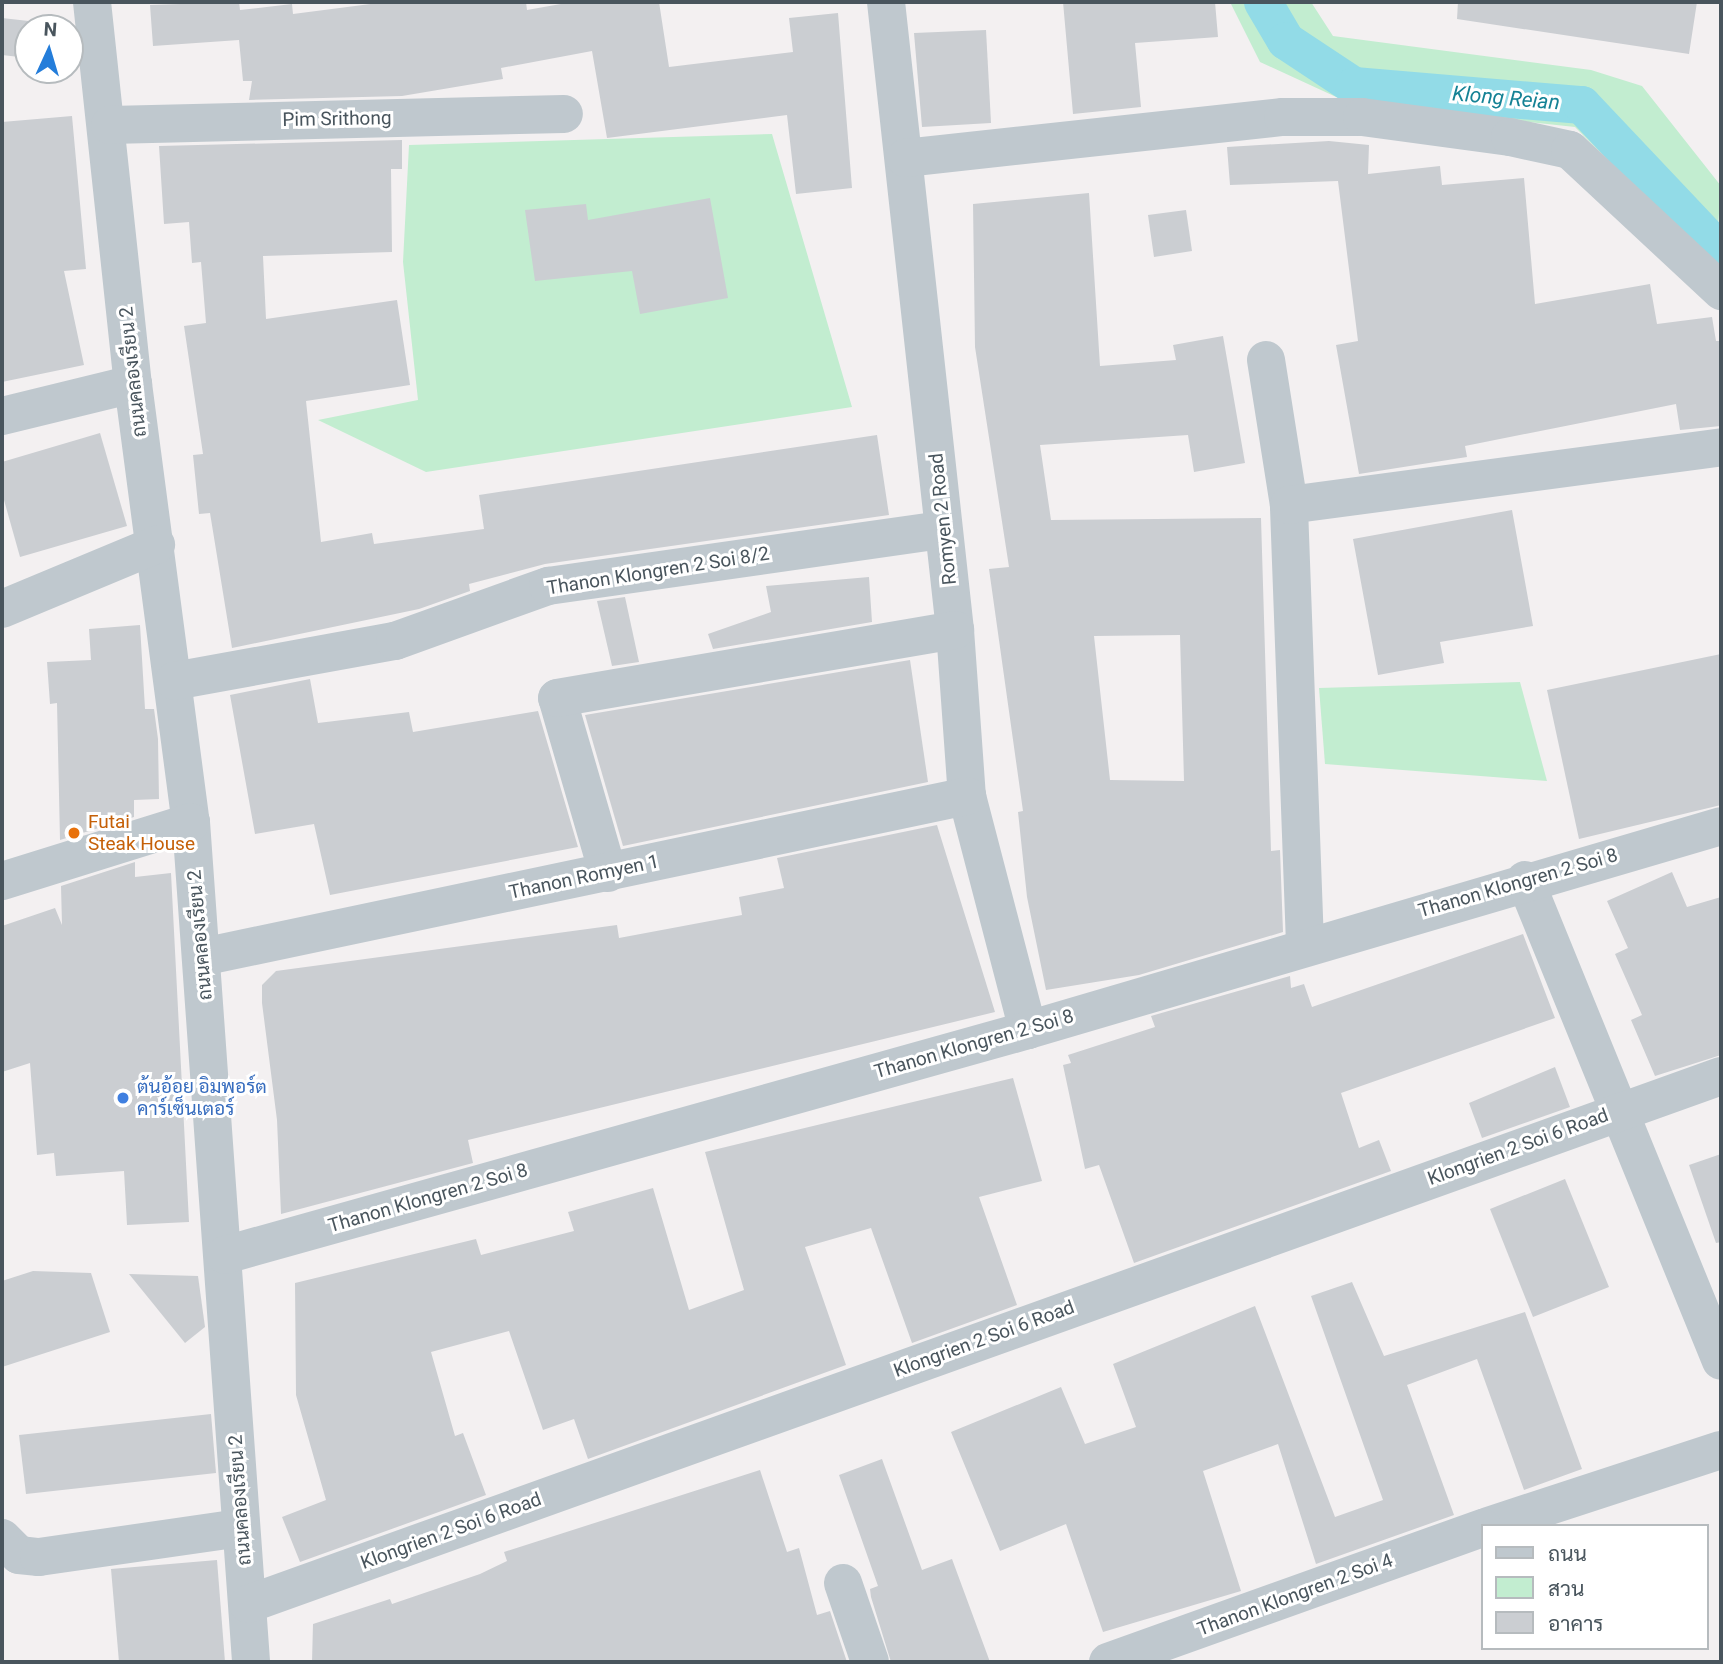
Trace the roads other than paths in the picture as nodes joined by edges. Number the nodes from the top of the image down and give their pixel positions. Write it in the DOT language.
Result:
graph roads {
  1 [pos="92,2"];
  2 [pos="886,2"];
  3 [pos="564,114"];
  4 [pos="110,125"];
  5 [pos="905,158"];
  6 [pos="1721,291"];
  7 [pos="1266,360"];
  8 [pos="133,384"];
  9 [pos="2,416"];
  10 [pos="1721,447"];
  11 [pos="1289,505"];
  12 [pos="943,530"];
  13 [pos="156,545"];
  14 [pos="2,609"];
  15 [pos="955,630"];
  16 [pos="174,681"];
  17 [pos="967,796"];
  18 [pos="191,822"];
  19 [pos="1721,826"];
  20 [pos="608,873"];
  21 [pos="1525,880"];
  22 [pos="2,881"];
  23 [pos="1305,944"];
  24 [pos="202,957"];
  25 [pos="1028,1030"];
  26 [pos="1721,1076"];
  27 [pos="1622,1110"];
  28 [pos="225,1255"];
  29 [pos="1721,1361"];
  30 [pos="1721,1450"];
  31 [pos="1495,1524"];
  32 [pos="242,1528"];
  33 [pos="1482,1528"];
  34 [pos="2,1538"];
  35 [pos="843,1583"];
  36 [pos="248,1604"];
  37 [pos="251,1662"];
  38 [pos="870,1662"];
  39 [pos="1108,1662"];
  1 -- 4 [label="street, ถนนคลองเรียน 2"];
  2 -- 5 [label="street, Romyen 2 Road"];
  3 -- 4 [label="street, Pim Srithong"];
  4 -- 8 [label="street, ถนนคลองเรียน 2"];
  5 -- 6 [label="street"];
  5 -- 12 [label="street, Romyen 2 Road"];
  7 -- 11 [label="street"];
  8 -- 9 [label="street"];
  8 -- 13 [label="street, ถนนคลองเรียน 2"];
  10 -- 11 [label="street"];
  11 -- 23 [label="street"];
  12 -- 15 [label="street, Romyen 2 Road"];
  12 -- 16 [label="street, Thanon Klongren 2 Soi 8/2"];
  13 -- 14 [label="street"];
  13 -- 16 [label="street, ถนนคลองเรียน 2"];
  15 -- 17 [label="street, Romyen 2 Road"];
  15 -- 20 [label="street"];
  16 -- 18 [label="street, ถนนคลองเรียน 2"];
  17 -- 20 [label="street, Thanon Romyen 1"];
  17 -- 25 [label="street, Romyen 2 Road"];
  18 -- 22 [label="street"];
  18 -- 24 [label="street, ถนนคลองเรียน 2"];
  19 -- 21 [label="street, Thanon Klongren 2 Soi 8"];
  20 -- 24 [label="street, Thanon Romyen 1"];
  21 -- 23 [label="street, Thanon Klongren 2 Soi 8"];
  21 -- 27 [label="street"];
  23 -- 25 [label="street, Thanon Klongren 2 Soi 8"];
  24 -- 28 [label="street, ถนนคลองเรียน 2"];
  25 -- 28 [label="street, Thanon Klongren 2 Soi 8"];
  26 -- 27 [label="street, Klongrien 2 Soi 6 Road"];
  27 -- 29 [label="street"];
  27 -- 36 [label="street, Klongrien 2 Soi 6 Road"];
  28 -- 32 [label="street, ถนนคลองเรียน 2"];
  30 -- 31 [label="street, Thanon Klongren 2 Soi 4"];
  32 -- 34 [label="street"];
  32 -- 36 [label="street, ถนนคลองเรียน 2"];
  33 -- 39 [label="street, Thanon Klongren 2 Soi 4"];
  35 -- 38 [label="street"];
  36 -- 37 [label="street, ถนนคลองเรียน 2"];
}
